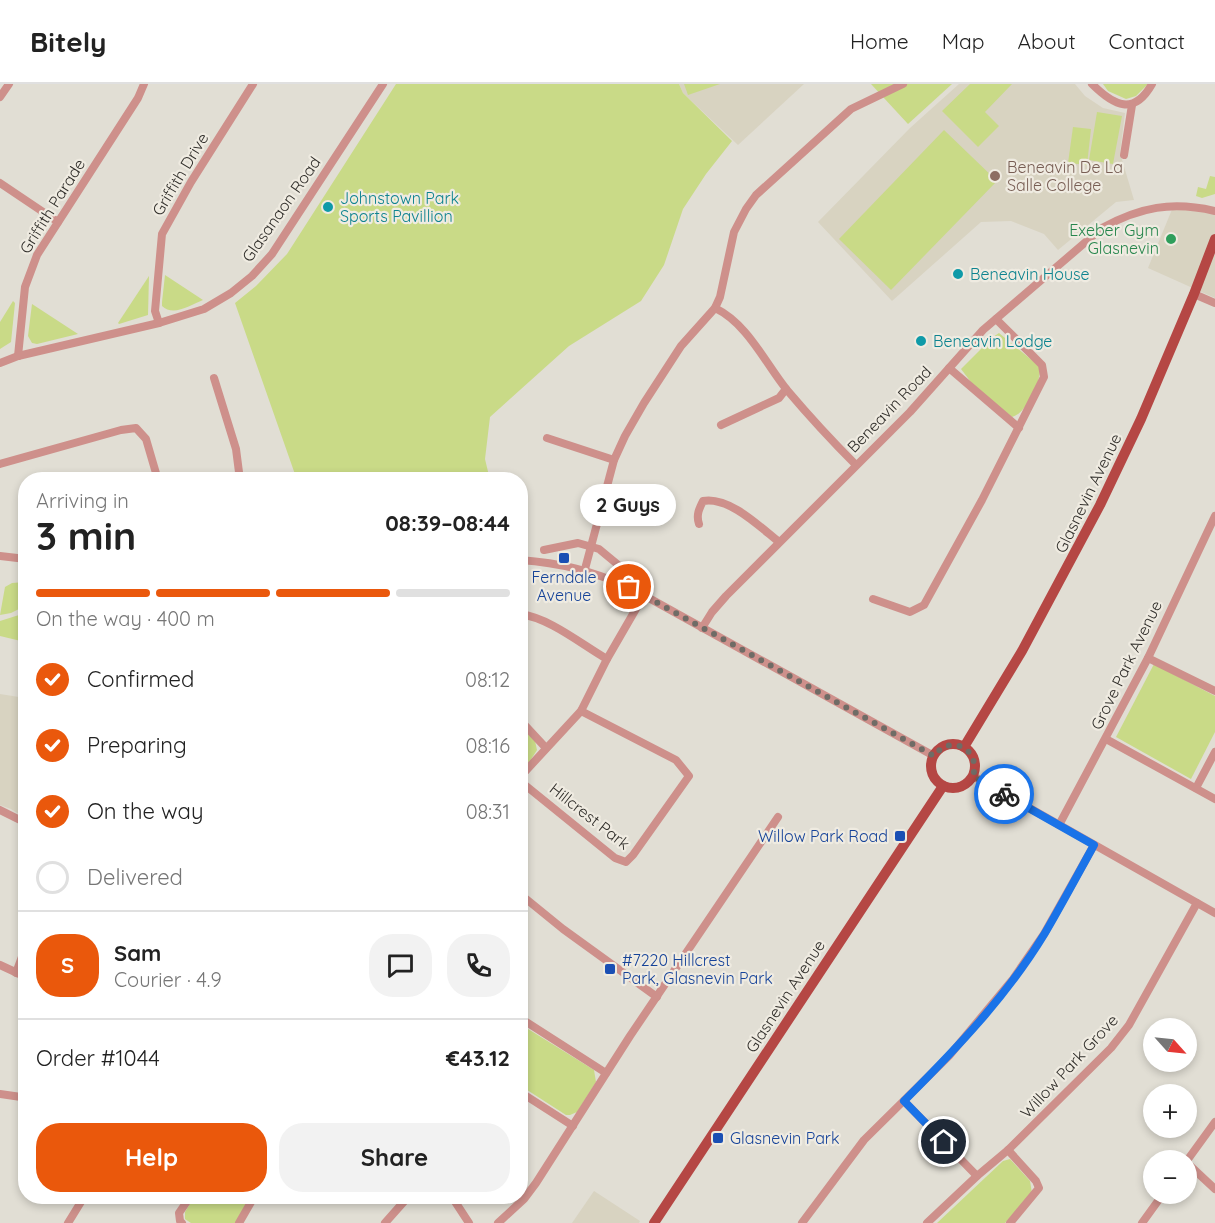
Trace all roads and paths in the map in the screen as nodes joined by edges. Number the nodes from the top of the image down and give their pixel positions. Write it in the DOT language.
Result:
graph roads {
  1 [pos="9,84"];
  2 [pos="144,84"];
  3 [pos="254,84"];
  4 [pos="382,84"];
  5 [pos="903,84"];
  6 [pos="1092,84"];
  7 [pos="1152,84"];
  8 [pos="0,97"];
  9 [pos="1132,105"];
  10 [pos="1124,155"];
  11 [pos="0,183"];
  12 [pos="1215,211"];
  13 [pos="58,222"];
  14 [pos="1215,240"];
  15 [pos="1194,294"];
  16 [pos="1215,303"];
  17 [pos="715,308"];
  18 [pos="996,319"];
  19 [pos="159,323"];
  20 [pos="18,356"];
  21 [pos="0,363"];
  22 [pos="949,368"];
  23 [pos="214,378"];
  24 [pos="786,389"];
  25 [pos="721,425"];
  26 [pos="1019,428"];
  27 [pos="547,438"];
  28 [pos="614,460"];
  29 [pos="0,464"];
  30 [pos="856,465"];
  31 [pos="156,472"];
  32 [pos="239,472"];
  33 [pos="1215,516"];
  34 [pos="699,524"];
  35 [pos="779,542"];
  36 [pos="591,546"];
  37 [pos="544,550"];
  38 [pos="0,558"];
  39 [pos="18,559"];
  40 [pos="528,561"];
  41 [pos="585,570"];
  42 [pos="628,573"];
  43 [pos="644,595"];
  44 [pos="873,599"];
  45 [pos="528,615"];
  46 [pos="702,628"];
  47 [pos="1148,658"];
  48 [pos="607,659"];
  49 [pos="1215,691"];
  50 [pos="581,711"];
  51 [pos="528,729"];
  52 [pos="1106,739"];
  53 [pos="964,747"];
  54 [pos="546,748"];
  55 [pos="1215,752"];
  56 [pos="934,756"];
  57 [pos="528,769"];
  58 [pos="973,776"];
  59 [pos="528,786"];
  60 [pos="943,786"];
  61 [pos="1196,788"];
  62 [pos="1215,799"];
  63 [pos="0,810"];
  64 [pos="778,818"];
  65 [pos="18,819"];
  66 [pos="1059,825"];
  67 [pos="1094,845"];
  68 [pos="528,901"];
  69 [pos="1197,903"];
  70 [pos="1215,913"];
  71 [pos="0,965"];
  72 [pos="18,968"];
  73 [pos="16,973"];
  74 [pos="657,997"];
  75 [pos="528,1023"];
  76 [pos="606,1073"];
  77 [pos="0,1094"];
  78 [pos="18,1097"];
  79 [pos="528,1097"];
  80 [pos="904,1101"];
  81 [pos="1215,1122"];
  82 [pos="573,1125"];
  83 [pos="1008,1150"];
  84 [pos="1195,1150"];
  85 [pos="1197,1172"];
  86 [pos="977,1176"];
  87 [pos="1215,1189"];
  88 [pos="528,1193"];
  89 [pos="80,1204"];
  90 [pos="185,1204"];
  91 [pos="250,1204"];
  92 [pos="402,1204"];
  93 [pos="457,1204"];
  94 [pos="519,1204"];
  95 [pos="1156,1204"];
  96 [pos="68,1223"];
  97 [pos="182,1223"];
  98 [pos="239,1223"];
  99 [pos="386,1223"];
  100 [pos="469,1223"];
  101 [pos="498,1223"];
  102 [pos="654,1223"];
  103 [pos="802,1223"];
  104 [pos="927,1223"];
  105 [pos="1010,1223"];
  106 [pos="1142,1223"];
  1 -- 8 [label="street"];
  2 -- 13 [label="street, Griffith Parade"];
  3 -- 19 [label="street, Griffith Drive"];
  4 -- 19 [label="street, Glasanaon Road"];
  5 -- 17 [label="street"];
  6 -- 9 [label="street"];
  7 -- 9 [label="street"];
  9 -- 10 [label="street"];
  11 -- 13 [label="street"];
  12 -- 18 [label="street, Beneavin Road"];
  13 -- 20 [label="street, Griffith Parade"];
  14 -- 15 [label="main road, Glasnevin Avenue"];
  15 -- 16 [label="street"];
  15 -- 53 [label="main road, Glasnevin Avenue"];
  17 -- 24 [label="street"];
  17 -- 28 [label="street"];
  18 -- 22 [label="street, Beneavin Road"];
  18 -- 26 [label="street"];
  19 -- 20 [label="street, Glasanaon Road"];
  20 -- 21 [label="street, Glasanaon Road"];
  22 -- 26 [label="street"];
  22 -- 30 [label="street, Beneavin Road"];
  23 -- 32 [label="street"];
  24 -- 25 [label="street"];
  24 -- 30 [label="street"];
  26 -- 44 [label="street"];
  27 -- 28 [label="street"];
  28 -- 36 [label="street"];
  29 -- 31 [label="street"];
  30 -- 35 [label="street, Beneavin Road"];
  33 -- 47 [label="street, Grove Park Avenue"];
  34 -- 35 [label="street"];
  35 -- 46 [label="street, Beneavin Road"];
  36 -- 37 [label="street"];
  36 -- 41 [label="street"];
  36 -- 42 [label="street"];
  38 -- 39 [label="street"];
  40 -- 41 [label="street"];
  41 -- 43 [label="street"];
  43 -- 46 [label="street"];
  43 -- 48 [label="street, Hillcrest Park"];
  45 -- 48 [label="street"];
  46 -- 56 [label="street"];
  47 -- 49 [label="street"];
  47 -- 52 [label="street, Grove Park Avenue"];
  48 -- 50 [label="street, Hillcrest Park"];
  50 -- 54 [label="street, Hillcrest Park"];
  50 -- 59 [label="street, Hillcrest Park"];
  51 -- 54 [label="street"];
  52 -- 61 [label="street"];
  52 -- 66 [label="street, Grove Park Avenue"];
  53 -- 56 [label="main road"];
  53 -- 58 [label="main road"];
  54 -- 57 [label="street, Hillcrest Park"];
  55 -- 61 [label="street"];
  56 -- 60 [label="main road"];
  58 -- 60 [label="main road"];
  58 -- 66 [label="street"];
  60 -- 102 [label="main road, Glasnevin Avenue"];
  61 -- 62 [label="street"];
  63 -- 65 [label="street"];
  64 -- 74 [label="street"];
  66 -- 67 [label="street"];
  67 -- 69 [label="street"];
  67 -- 80 [label="street"];
  68 -- 74 [label="street"];
  69 -- 70 [label="street"];
  69 -- 83 [label="street, Willow Park Grove"];
  71 -- 73 [label="street"];
  72 -- 73 [label="street"];
  74 -- 76 [label="street"];
  75 -- 76 [label="street"];
  76 -- 82 [label="street"];
  77 -- 78 [label="street"];
  79 -- 82 [label="street"];
  80 -- 86 [label="street"];
  80 -- 103 [label="street"];
  81 -- 84 [label="street"];
  82 -- 88 [label="street"];
  83 -- 86 [label="street, Willow Park Grove"];
  83 -- 105 [label="street"];
  85 -- 87 [label="street"];
  86 -- 104 [label="street, Willow Park Grove"];
  89 -- 96 [label="street"];
  90 -- 97 [label="street"];
  91 -- 98 [label="street"];
  92 -- 99 [label="street"];
  93 -- 100 [label="street"];
  94 -- 101 [label="street"];
  95 -- 106 [label="street"];
}
